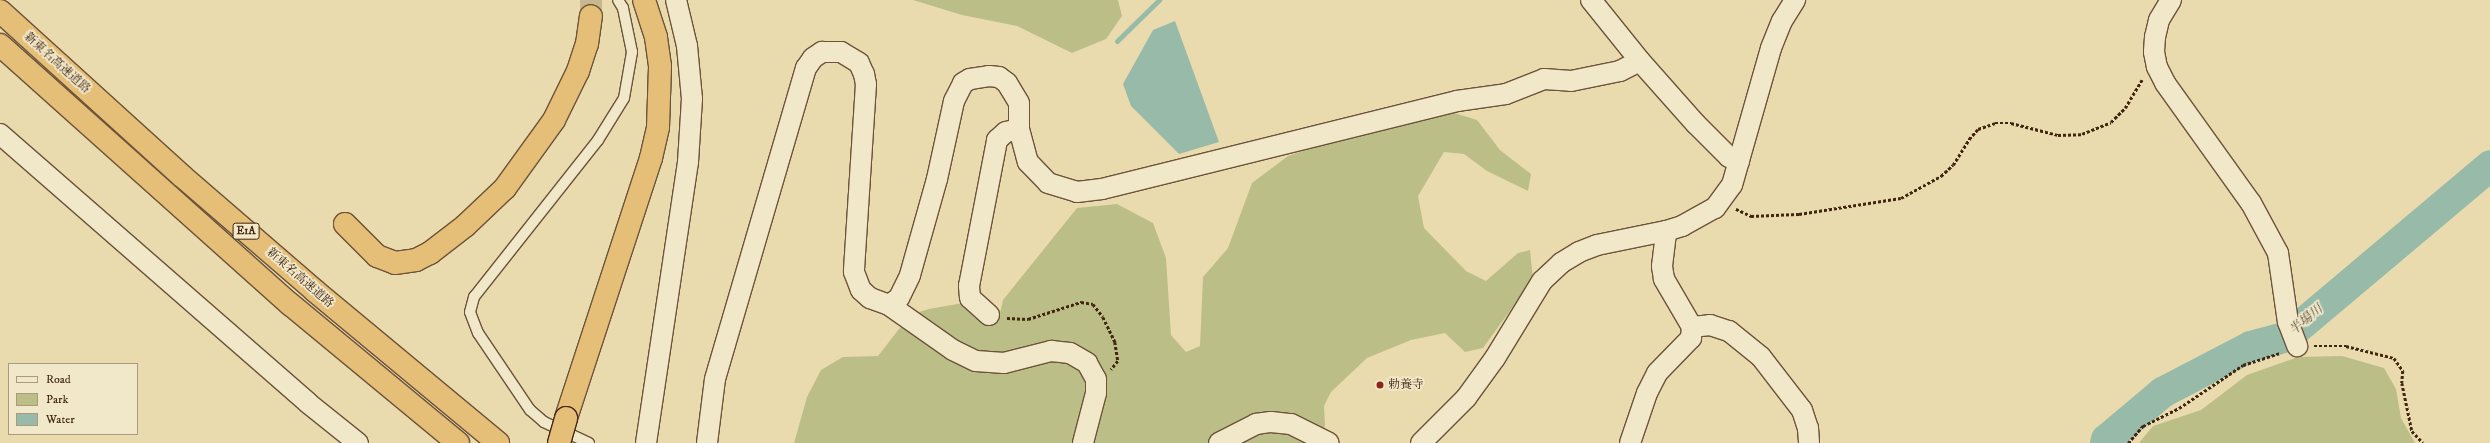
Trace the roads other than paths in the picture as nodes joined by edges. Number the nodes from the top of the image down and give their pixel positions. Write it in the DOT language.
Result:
graph roads {
  1 [pos="618,0"];
  2 [pos="644,0"];
  3 [pos="676,0"];
  4 [pos="1591,0"];
  5 [pos="1794,0"];
  6 [pos="2171,0"];
  7 [pos="0,10"];
  8 [pos="591,16"];
  9 [pos="0,45"];
  10 [pos="1640,61"];
  11 [pos="1019,128"];
  12 [pos="0,134"];
  13 [pos="1739,162"];
  14 [pos="345,224"];
  15 [pos="1666,231"];
  16 [pos="889,305"];
  17 [pos="989,315"];
  18 [pos="1692,327"];
  19 [pos="2297,345"];
  20 [pos="358,443"];
  21 [pos="458,443"];
  22 [pos="498,443"];
  23 [pos="559,443"];
  24 [pos="589,443"];
  25 [pos="646,443"];
  26 [pos="707,443"];
  27 [pos="1083,443"];
  28 [pos="1219,443"];
  29 [pos="1329,443"];
  30 [pos="1421,443"];
  31 [pos="1630,443"];
  32 [pos="1809,443"];
  1 -- 24 [label="lane"];
  2 -- 23 [label="highway, bridge"];
  3 -- 25 [label="street"];
  4 -- 10 [label="street"];
  5 -- 13 [label="street"];
  6 -- 19 [label="street"];
  7 -- 22 [label="highway, 新東名高速道路 / E1A"];
  8 -- 14 [label="highway"];
  9 -- 21 [label="highway, 新東名高速道路 / E1A"];
  10 -- 11 [label="street"];
  10 -- 13 [label="street"];
  11 -- 16 [label="street"];
  11 -- 17 [label="street"];
  12 -- 20 [label="street"];
  13 -- 15 [label="street"];
  15 -- 18 [label="street"];
  15 -- 30 [label="street"];
  16 -- 26 [label="street"];
  16 -- 27 [label="street"];
  18 -- 31 [label="street"];
  18 -- 32 [label="street"];
  28 -- 29 [label="street"];
}
